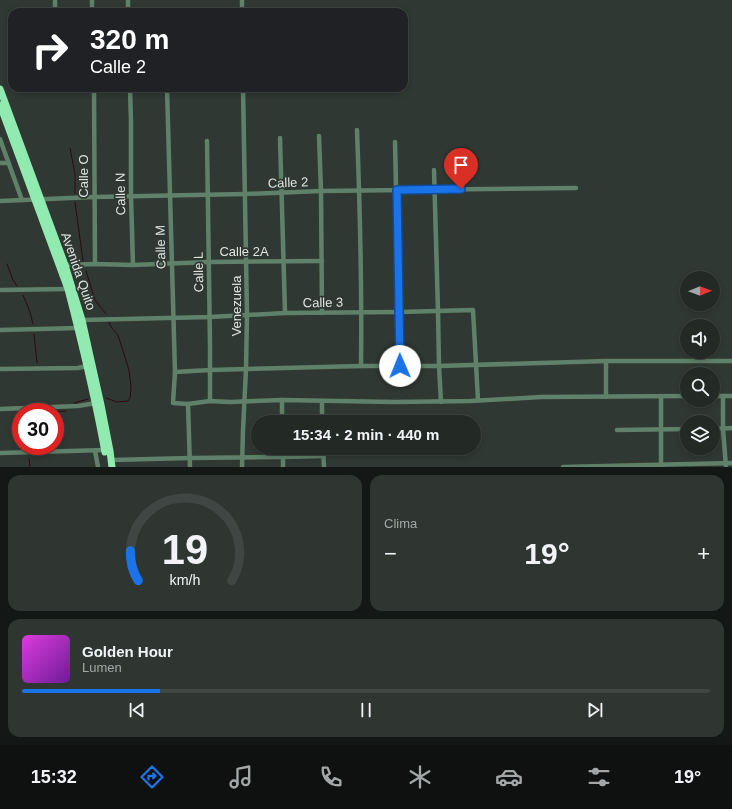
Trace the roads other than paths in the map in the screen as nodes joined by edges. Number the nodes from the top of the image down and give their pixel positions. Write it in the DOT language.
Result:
graph roads {
  1 [pos="0,89"];
  2 [pos="94,92"];
  3 [pos="130,92"];
  4 [pos="167,92"];
  5 [pos="243,92"];
  6 [pos="0,105"];
  7 [pos="357,130"];
  8 [pos="319,136"];
  9 [pos="280,138"];
  10 [pos="0,139"];
  11 [pos="207,141"];
  12 [pos="395,142"];
  13 [pos="0,163"];
  14 [pos="8,163"];
  15 [pos="434,170"];
  16 [pos="576,188"];
  17 [pos="397,190"];
  18 [pos="435,190"];
  19 [pos="321,191"];
  20 [pos="360,191"];
  21 [pos="282,193"];
  22 [pos="208,194"];
  23 [pos="245,194"];
  24 [pos="131,196"];
  25 [pos="170,196"];
  26 [pos="94,197"];
  27 [pos="38,199"];
  28 [pos="22,200"];
  29 [pos="0,201"];
  30 [pos="322,261"];
  31 [pos="209,262"];
  32 [pos="246,262"];
  33 [pos="284,262"];
  34 [pos="95,264"];
  35 [pos="171,264"];
  36 [pos="65,265"];
  37 [pos="133,265"];
  38 [pos="68,289"];
  39 [pos="0,290"];
  40 [pos="438,311"];
  41 [pos="361,312"];
  42 [pos="399,312"];
  43 [pos="322,313"];
  44 [pos="285,314"];
  45 [pos="248,315"];
  46 [pos="173,317"];
  47 [pos="210,317"];
  48 [pos="82,320"];
  49 [pos="78,328"];
  50 [pos="0,330"];
  51 [pos="606,361"];
  52 [pos="732,361"];
  53 [pos="476,365"];
  54 [pos="87,366"];
  55 [pos="360,366"];
  56 [pos="400,366"];
  57 [pos="439,366"];
  58 [pos="0,369"];
  59 [pos="246,369"];
  60 [pos="210,370"];
  61 [pos="175,372"];
  62 [pos="661,396"];
  63 [pos="680,396"];
  64 [pos="723,396"];
  65 [pos="732,396"];
  66 [pos="606,397"];
  67 [pos="282,400"];
  68 [pos="478,400"];
  69 [pos="210,402"];
  70 [pos="244,402"];
  71 [pos="322,402"];
  72 [pos="441,402"];
  73 [pos="96,403"];
  74 [pos="188,404"];
  75 [pos="0,409"];
  76 [pos="282,415"];
  77 [pos="322,415"];
  78 [pos="732,428"];
  79 [pos="661,429"];
  80 [pos="680,429"];
  81 [pos="723,429"];
  82 [pos="617,430"];
  83 [pos="105,450"];
  84 [pos="95,451"];
  85 [pos="0,453"];
  86 [pos="323,456"];
  87 [pos="283,457"];
  88 [pos="190,458"];
  89 [pos="242,458"];
  90 [pos="732,463"];
  91 [pos="111,465"];
  92 [pos="726,465"];
  93 [pos="608,466"];
  94 [pos="661,466"];
  95 [pos="98,467"];
  96 [pos="190,467"];
  97 [pos="242,467"];
  98 [pos="283,467"];
  99 [pos="324,467"];
  100 [pos="563,467"];
  1 -- 27 [label="highway, Avenida Quito"];
  2 -- 26 [label="street, Calle O"];
  3 -- 24 [label="street, Calle N"];
  4 -- 25 [label="street, Calle M"];
  5 -- 23 [label="street, Venezuela"];
  6 -- 27 [label="highway, Avenida Quito"];
  7 -- 20 [label="street"];
  8 -- 19 [label="street"];
  9 -- 21 [label="street"];
  10 -- 14 [label="street"];
  11 -- 22 [label="street, Calle L"];
  12 -- 17 [label="street"];
  13 -- 14 [label="street"];
  14 -- 28 [label="street"];
  15 -- 18 [label="street"];
  16 -- 18 [label="street, Calle 2"];
  17 -- 18 [label="street, Calle 2"];
  17 -- 20 [label="street, Calle 2"];
  17 -- 42 [label="street"];
  18 -- 40 [label="street"];
  19 -- 20 [label="street, Calle 2"];
  19 -- 21 [label="street, Calle 2"];
  19 -- 30 [label="street"];
  20 -- 41 [label="street"];
  21 -- 23 [label="street, Calle 2"];
  21 -- 33 [label="street"];
  22 -- 23 [label="street, Calle 2"];
  22 -- 25 [label="street, Calle 2"];
  22 -- 31 [label="street, Calle L"];
  23 -- 32 [label="street, Venezuela"];
  24 -- 25 [label="street, Calle 2"];
  24 -- 26 [label="street, Calle 2"];
  24 -- 37 [label="street, Calle N"];
  25 -- 35 [label="street, Calle M"];
  26 -- 27 [label="street, Calle 2"];
  26 -- 34 [label="street, Calle O"];
  27 -- 28 [label="street, Calle 2"];
  27 -- 36 [label="highway, Avenida Quito"];
  27 -- 38 [label="highway, Avenida Quito"];
  28 -- 29 [label="street, Calle 2"];
  30 -- 33 [label="street, Calle 2A"];
  30 -- 43 [label="street"];
  31 -- 32 [label="street, Calle 2A"];
  31 -- 35 [label="street, Calle 2A"];
  31 -- 47 [label="street, Calle L"];
  32 -- 33 [label="street, Calle 2A"];
  32 -- 45 [label="street, Venezuela"];
  33 -- 44 [label="street"];
  34 -- 36 [label="street, Calle 2A"];
  34 -- 37 [label="street, Calle 2A"];
  35 -- 37 [label="street, Calle 2A"];
  35 -- 46 [label="street, Calle M"];
  36 -- 48 [label="highway, Avenida Quito"];
  38 -- 39 [label="street"];
  38 -- 49 [label="highway, Avenida Quito"];
  40 -- 42 [label="street, Calle 3"];
  40 -- 53 [label="street, Calle 3"];
  40 -- 57 [label="street"];
  41 -- 42 [label="street, Calle 3"];
  41 -- 43 [label="street, Calle 3"];
  41 -- 55 [label="street"];
  42 -- 56 [label="street"];
  43 -- 44 [label="street, Calle 3"];
  44 -- 45 [label="street, Calle 3"];
  45 -- 47 [label="street, Calle 3"];
  45 -- 59 [label="street, Venezuela"];
  46 -- 47 [label="street, Calle 3"];
  46 -- 48 [label="street, Calle 3"];
  46 -- 61 [label="street, Calle M"];
  47 -- 60 [label="street, Calle L"];
  48 -- 91 [label="highway, Avenida Quito"];
  49 -- 50 [label="street"];
  49 -- 54 [label="highway, Avenida Quito"];
  51 -- 52 [label="street"];
  51 -- 53 [label="street"];
  51 -- 66 [label="street"];
  53 -- 57 [label="street"];
  53 -- 68 [label="street, Calle 3"];
  54 -- 58 [label="street"];
  54 -- 73 [label="highway, Avenida Quito"];
  55 -- 56 [label="street"];
  55 -- 59 [label="street"];
  56 -- 57 [label="street"];
  57 -- 72 [label="street"];
  59 -- 60 [label="street"];
  59 -- 70 [label="street, Venezuela"];
  60 -- 61 [label="street"];
  60 -- 69 [label="street, Calle L"];
  61 -- 74 [label="street, Calle M"];
  62 -- 63 [label="street"];
  62 -- 66 [label="street"];
  62 -- 79 [label="street"];
  64 -- 65 [label="street"];
  64 -- 81 [label="street"];
  66 -- 68 [label="street"];
  67 -- 70 [label="street"];
  67 -- 71 [label="street"];
  67 -- 76 [label="street"];
  68 -- 72 [label="street"];
  69 -- 70 [label="street"];
  69 -- 74 [label="street"];
  70 -- 89 [label="street, Venezuela"];
  71 -- 72 [label="street"];
  71 -- 77 [label="street"];
  73 -- 75 [label="street"];
  73 -- 83 [label="highway, Avenida Quito"];
  74 -- 88 [label="street"];
  78 -- 81 [label="street"];
  79 -- 80 [label="street"];
  79 -- 82 [label="street"];
  79 -- 94 [label="street"];
  81 -- 92 [label="street"];
  83 -- 84 [label="street"];
  83 -- 91 [label="highway, Avenida Quito"];
  84 -- 85 [label="street"];
  84 -- 95 [label="street"];
  86 -- 87 [label="street"];
  86 -- 99 [label="street"];
  87 -- 89 [label="street"];
  87 -- 98 [label="street"];
  88 -- 89 [label="street"];
  88 -- 91 [label="street"];
  88 -- 96 [label="street"];
  89 -- 97 [label="street, Venezuela"];
  90 -- 92 [label="street"];
  92 -- 94 [label="street"];
  93 -- 94 [label="street"];
  93 -- 100 [label="street"];
}
